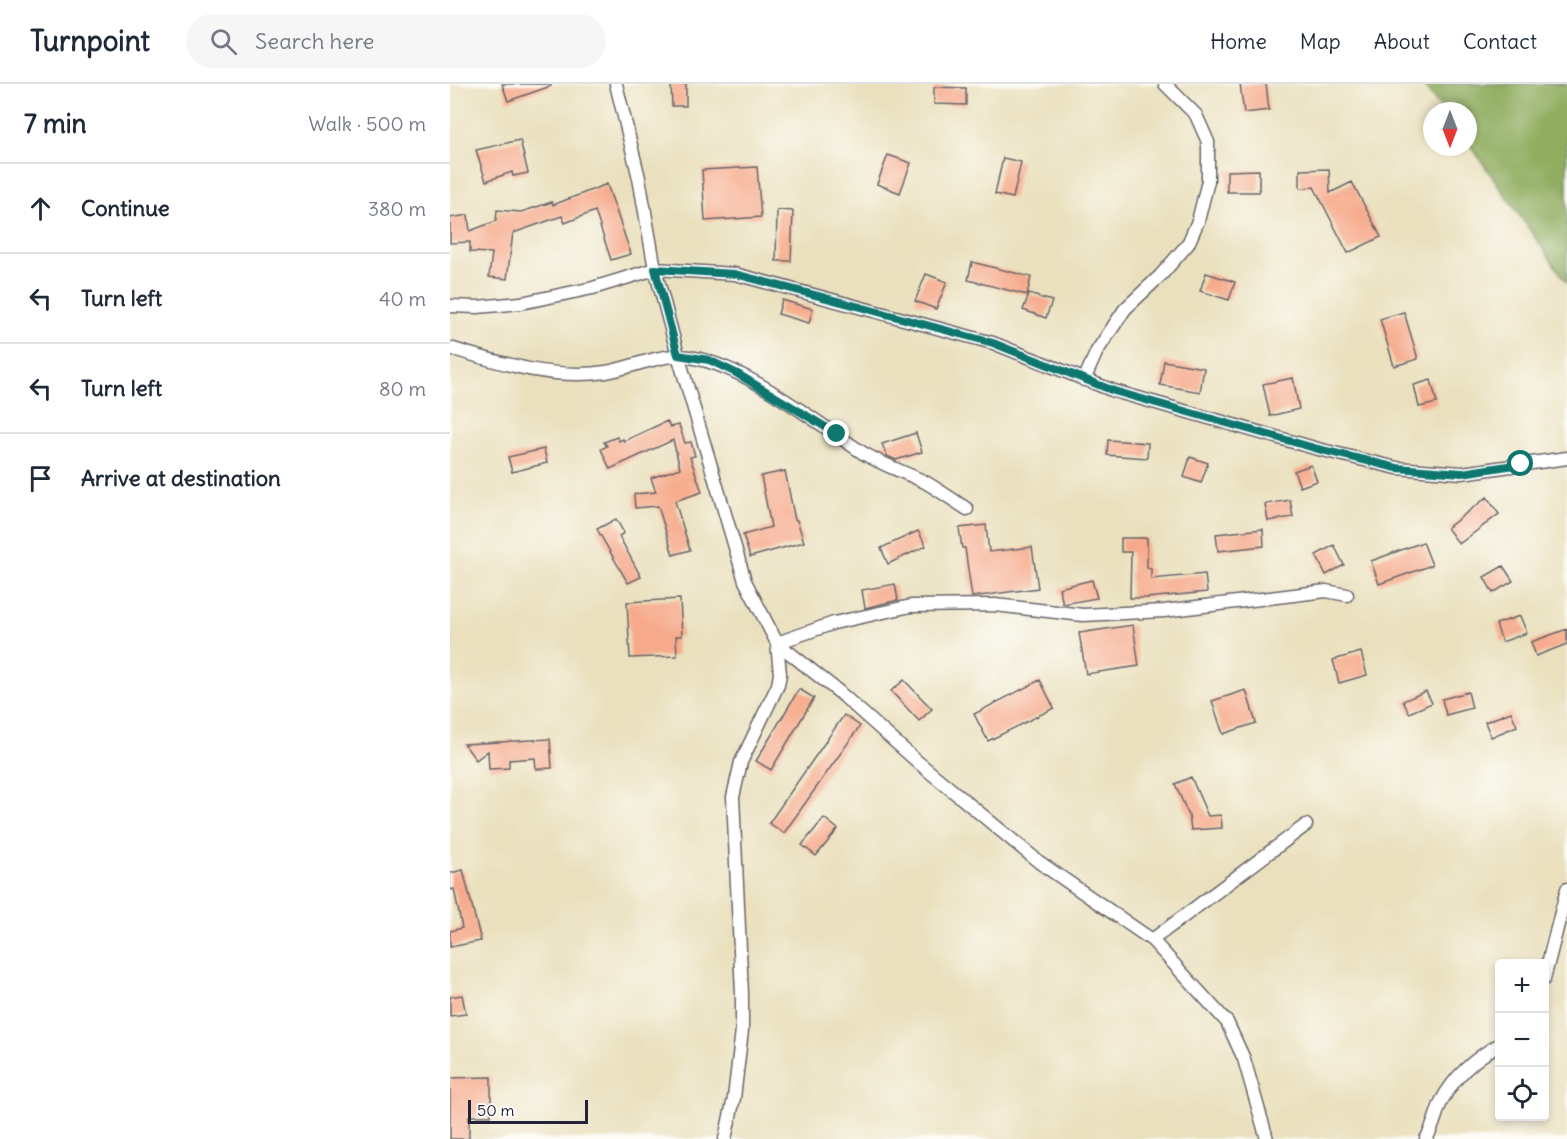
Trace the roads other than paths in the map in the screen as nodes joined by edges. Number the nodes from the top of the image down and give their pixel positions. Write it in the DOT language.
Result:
graph roads {
  1 [pos="616,84"];
  2 [pos="1165,84"];
  3 [pos="655,269"];
  4 [pos="450,306"];
  5 [pos="450,348"];
  6 [pos="678,355"];
  7 [pos="1084,380"];
  8 [pos="1567,458"];
  9 [pos="967,509"];
  10 [pos="1347,595"];
  11 [pos="777,643"];
  12 [pos="1306,825"];
  13 [pos="1567,889"];
  14 [pos="1152,940"];
  15 [pos="1549,963"];
  16 [pos="1495,1048"];
  17 [pos="725,1139"];
  18 [pos="1267,1139"];
  19 [pos="1426,1139"];
  1 -- 3 [label="street"];
  2 -- 7 [label="street"];
  3 -- 4 [label="street"];
  3 -- 6 [label="street"];
  3 -- 7 [label="street"];
  5 -- 6 [label="street"];
  6 -- 9 [label="street"];
  6 -- 11 [label="street"];
  7 -- 8 [label="street"];
  10 -- 11 [label="street"];
  11 -- 14 [label="street"];
  11 -- 17 [label="street"];
  12 -- 14 [label="street"];
  13 -- 15 [label="street"];
  14 -- 18 [label="street"];
  16 -- 19 [label="street"];
}
